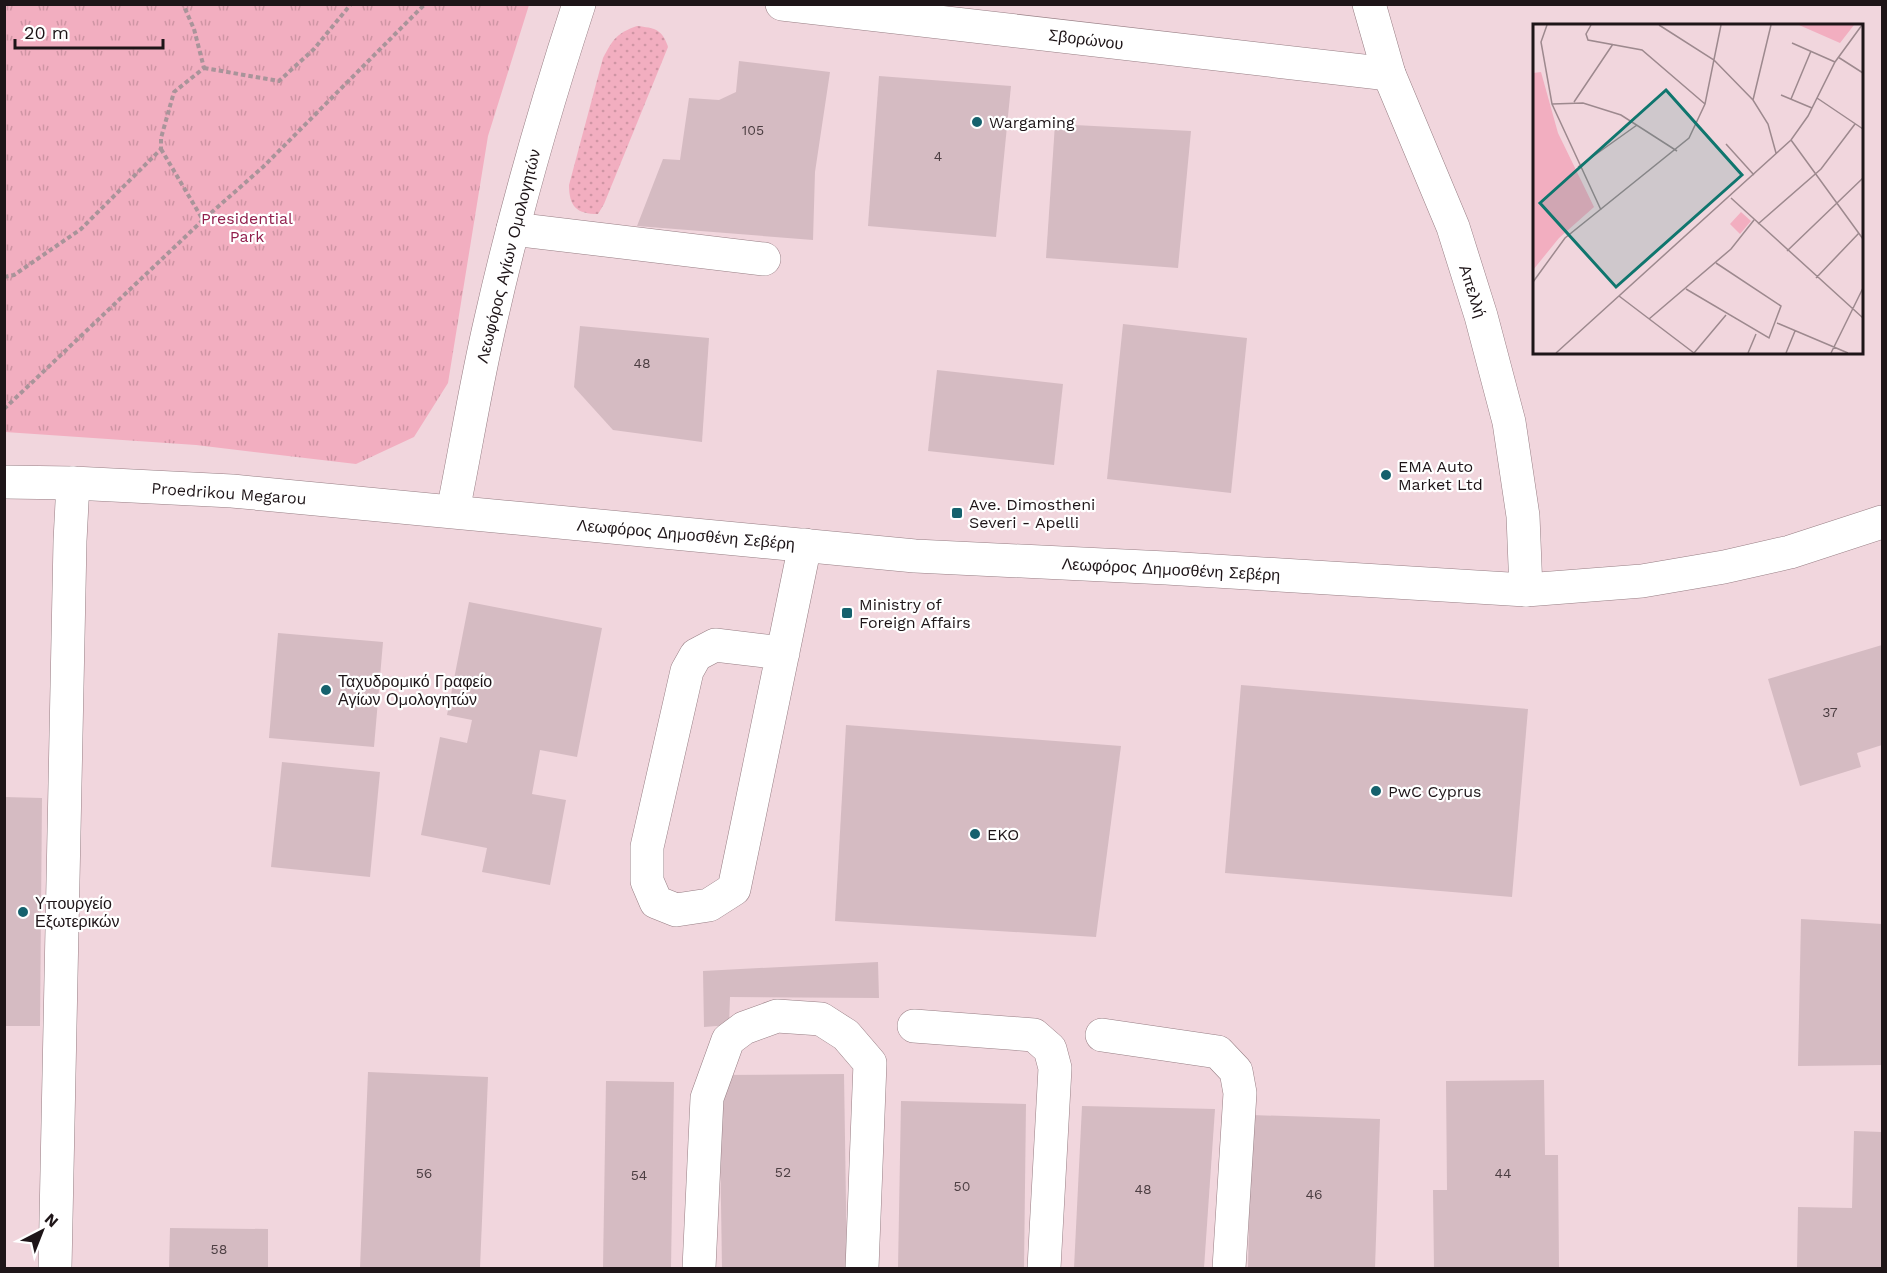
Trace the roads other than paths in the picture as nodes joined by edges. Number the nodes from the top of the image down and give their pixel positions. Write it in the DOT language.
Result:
graph roads {
  1 [pos="579,4"];
  2 [pos="782,4"];
  3 [pos="1369,4"];
  4 [pos="1389,74"];
  5 [pos="513,229"];
  6 [pos="764,259"];
  7 [pos="4,483"];
  8 [pos="73,483"];
  9 [pos="453,511"];
  10 [pos="1882,522"];
  11 [pos="805,545"];
  12 [pos="1526,590"];
  13 [pos="783,653"];
  14 [pos="914,1026"];
  15 [pos="1102,1035"];
  16 [pos="55,1269"];
  17 [pos="699,1269"];
  18 [pos="862,1269"];
  19 [pos="1044,1269"];
  20 [pos="1229,1269"];
  1 -- 5 [label="main road, Λεωφόρος Αγίων Ομολογητών"];
  2 -- 4 [label="main road, Σβορώνου"];
  3 -- 4 [label="main road, Απελλή"];
  4 -- 12 [label="main road, Απελλή"];
  5 -- 6 [label="main road"];
  5 -- 9 [label="main road, Λεωφόρος Αγίων Ομολογητών"];
  7 -- 8 [label="main road, Proedrikou Megarou"];
  8 -- 9 [label="main road, Proedrikou Megarou"];
  8 -- 16 [label="main road"];
  9 -- 11 [label="main road, Λεωφόρος Δημοσθένη Σεβέρη"];
  10 -- 12 [label="main road, Λεωφόρος Δημοσθένη Σεβέρη"];
  11 -- 12 [label="main road, Λεωφόρος Δημοσθένη Σεβέρη"];
  11 -- 13 [label="main road"];
  13 -- 13 [label="main road"];
  14 -- 19 [label="main road"];
  15 -- 20 [label="main road"];
  17 -- 18 [label="main road"];
}
